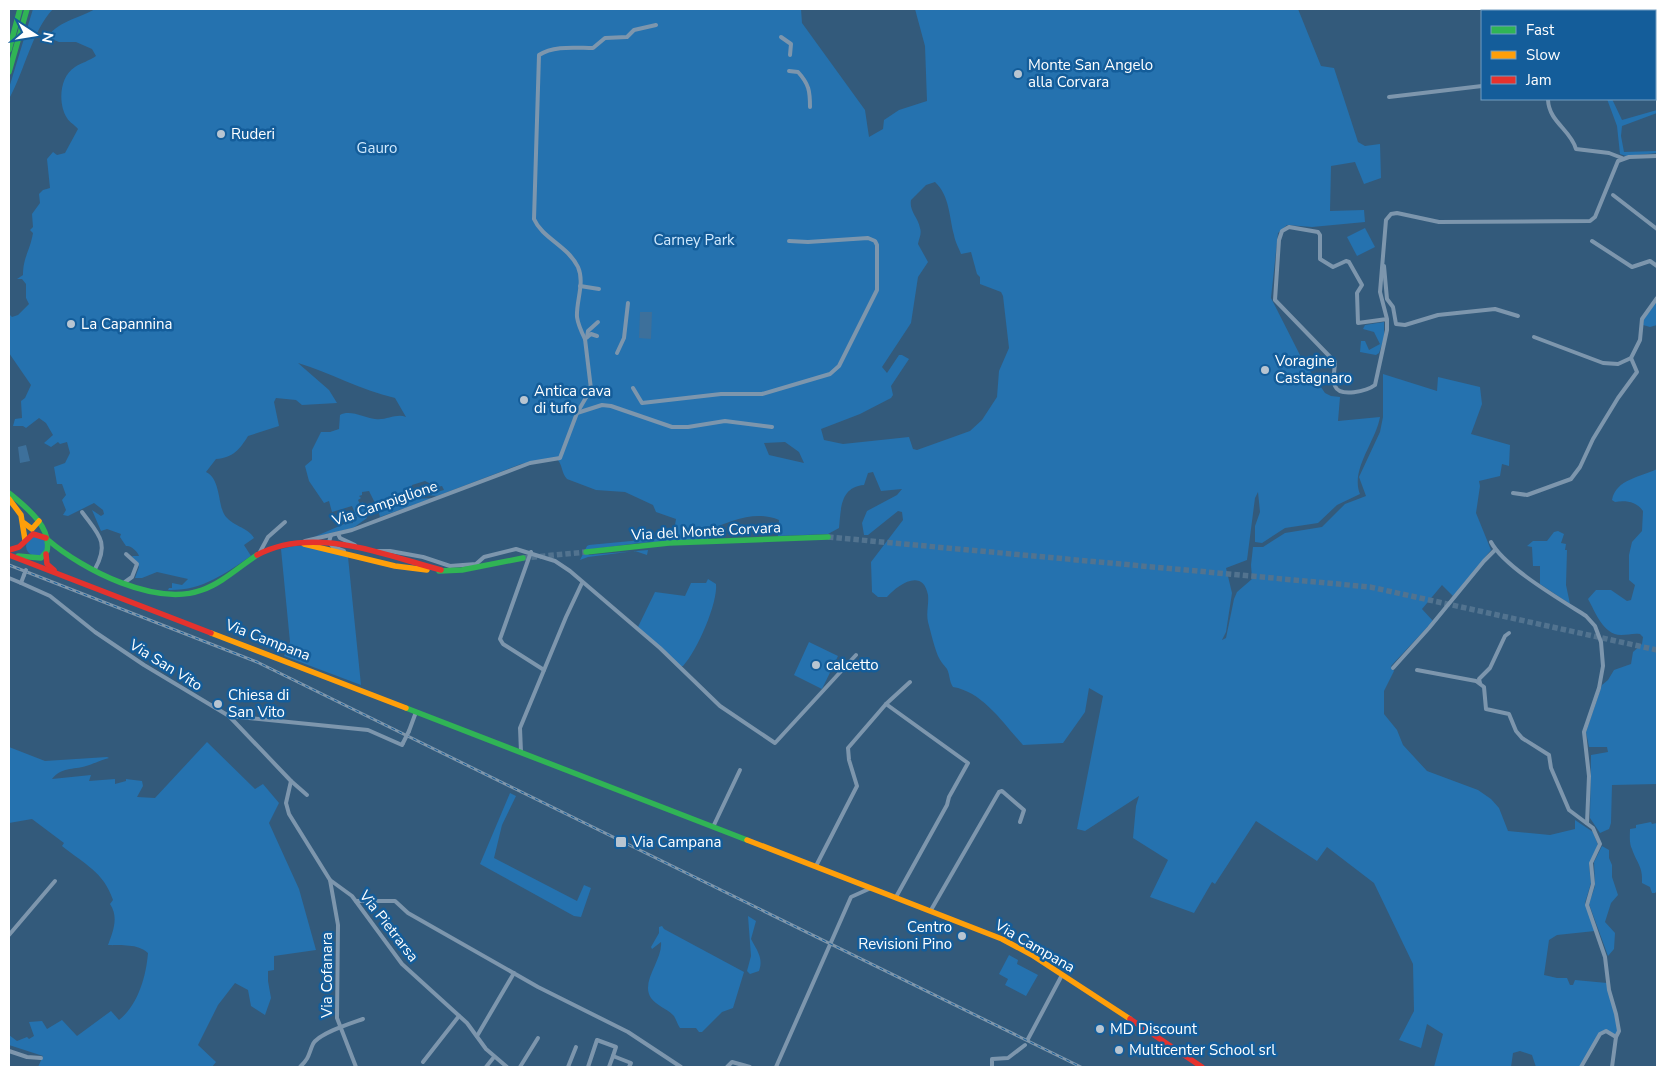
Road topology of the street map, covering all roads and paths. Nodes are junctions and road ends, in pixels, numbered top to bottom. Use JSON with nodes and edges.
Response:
{"nodes":[{"id":1,"x":20,"y":9,"type":"edge"},
{"id":2,"x":27,"y":9,"type":"edge"},
{"id":3,"x":656,"y":25,"type":"dead end"},
{"id":4,"x":781,"y":37,"type":"dead end"},
{"id":5,"x":9,"y":50,"type":"edge"},
{"id":6,"x":790,"y":54,"type":"dead end"},
{"id":7,"x":789,"y":71,"type":"dead end"},
{"id":8,"x":9,"y":72,"type":"edge"},
{"id":9,"x":1481,"y":86,"type":"edge"},
{"id":10,"x":1389,"y":97,"type":"dead end"},
{"id":11,"x":1548,"y":100,"type":"edge"},
{"id":12,"x":810,"y":106,"type":"dead end"},
{"id":13,"x":1657,"y":156,"type":"edge"},
{"id":14,"x":1622,"y":158,"type":"junction"},
{"id":15,"x":1613,"y":195,"type":"dead end"},
{"id":16,"x":1657,"y":229,"type":"edge"},
{"id":17,"x":789,"y":241,"type":"dead end"},
{"id":18,"x":1592,"y":241,"type":"dead end"},
{"id":19,"x":1384,"y":265,"type":"junction"},
{"id":20,"x":1657,"y":266,"type":"edge"},
{"id":21,"x":580,"y":286,"type":"junction"},
{"id":22,"x":600,"y":289,"type":"dead end"},
{"id":23,"x":1657,"y":298,"type":"edge"},
{"id":24,"x":628,"y":303,"type":"dead end"},
{"id":25,"x":1518,"y":316,"type":"dead end"},
{"id":26,"x":1387,"y":319,"type":"junction"},
{"id":27,"x":598,"y":322,"type":"dead end"},
{"id":28,"x":597,"y":336,"type":"dead end"},
{"id":29,"x":1534,"y":337,"type":"dead end"},
{"id":30,"x":586,"y":338,"type":"junction"},
{"id":31,"x":617,"y":353,"type":"dead end"},
{"id":32,"x":1631,"y":358,"type":"junction"},
{"id":33,"x":633,"y":388,"type":"dead end"},
{"id":34,"x":721,"y":388,"type":"dead end"},
{"id":35,"x":721,"y":394,"type":"junction"},
{"id":36,"x":577,"y":413,"type":"junction"},
{"id":37,"x":772,"y":427,"type":"dead end"},
{"id":38,"x":9,"y":493,"type":"edge"},
{"id":39,"x":1513,"y":493,"type":"dead end"},
{"id":40,"x":9,"y":499,"type":"edge"},
{"id":41,"x":28,"y":508,"type":"junction"},
{"id":42,"x":82,"y":512,"type":"dead end"},
{"id":43,"x":21,"y":515,"type":"junction"},
{"id":44,"x":39,"y":521,"type":"junction"},
{"id":45,"x":285,"y":522,"type":"dead end"},
{"id":46,"x":24,"y":523,"type":"junction"},
{"id":47,"x":338,"y":534,"type":"junction"},
{"id":48,"x":331,"y":535,"type":"junction"},
{"id":49,"x":828,"y":537,"type":"tunnel mouth"},
{"id":50,"x":47,"y":539,"type":"junction"},
{"id":51,"x":25,"y":541,"type":"junction"},
{"id":52,"x":329,"y":542,"type":"junction"},
{"id":53,"x":1492,"y":542,"type":"dead end"},
{"id":54,"x":298,"y":543,"type":"junction"},
{"id":55,"x":1495,"y":550,"type":"junction"},
{"id":56,"x":531,"y":552,"type":"junction"},
{"id":57,"x":586,"y":552,"type":"tunnel mouth"},
{"id":58,"x":9,"y":553,"type":"edge"},
{"id":59,"x":63,"y":553,"type":"junction"},
{"id":60,"x":46,"y":554,"type":"junction"},
{"id":61,"x":126,"y":554,"type":"dead end"},
{"id":62,"x":260,"y":554,"type":"junction"},
{"id":63,"x":356,"y":557,"type":"junction"},
{"id":64,"x":523,"y":558,"type":"tunnel mouth"},
{"id":65,"x":30,"y":560,"type":"junction"},
{"id":66,"x":95,"y":569,"type":"junction"},
{"id":67,"x":441,"y":570,"type":"junction"},
{"id":68,"x":58,"y":573,"type":"junction"},
{"id":69,"x":9,"y":578,"type":"edge"},
{"id":70,"x":125,"y":582,"type":"junction"},
{"id":71,"x":21,"y":583,"type":"junction"},
{"id":72,"x":582,"y":583,"type":"junction"},
{"id":73,"x":1509,"y":632,"type":"dead end"},
{"id":74,"x":856,"y":655,"type":"dead end"},
{"id":75,"x":1393,"y":668,"type":"dead end"},
{"id":76,"x":544,"y":670,"type":"junction"},
{"id":77,"x":1417,"y":670,"type":"dead end"},
{"id":78,"x":910,"y":682,"type":"dead end"},
{"id":79,"x":1480,"y":683,"type":"junction"},
{"id":80,"x":886,"y":704,"type":"junction"},
{"id":81,"x":416,"y":711,"type":"junction"},
{"id":82,"x":229,"y":716,"type":"junction"},
{"id":83,"x":521,"y":752,"type":"junction"},
{"id":84,"x":740,"y":770,"type":"dead end"},
{"id":85,"x":291,"y":781,"type":"junction"},
{"id":86,"x":307,"y":795,"type":"dead end"},
{"id":87,"x":1020,"y":822,"type":"dead end"},
{"id":88,"x":1587,"y":823,"type":"junction"},
{"id":89,"x":713,"y":827,"type":"junction"},
{"id":90,"x":816,"y":866,"type":"junction"},
{"id":91,"x":330,"y":880,"type":"junction"},
{"id":92,"x":55,"y":881,"type":"dead end"},
{"id":93,"x":872,"y":888,"type":"junction"},
{"id":94,"x":896,"y":897,"type":"junction"},
{"id":95,"x":356,"y":901,"type":"junction"},
{"id":96,"x":931,"y":910,"type":"junction"},
{"id":97,"x":9,"y":935,"type":"edge"},
{"id":98,"x":514,"y":973,"type":"junction"},
{"id":99,"x":1062,"y":975,"type":"junction"},
{"id":100,"x":459,"y":1016,"type":"junction"},
{"id":101,"x":363,"y":1019,"type":"dead end"},
{"id":102,"x":339,"y":1028,"type":"junction"},
{"id":103,"x":477,"y":1036,"type":"junction"},
{"id":104,"x":1616,"y":1037,"type":"junction"},
{"id":105,"x":538,"y":1038,"type":"dead end"},
{"id":106,"x":1028,"y":1038,"type":"dead end"},
{"id":107,"x":1025,"y":1044,"type":"dead end"},
{"id":108,"x":576,"y":1047,"type":"dead end"},
{"id":109,"x":9,"y":1051,"type":"edge"},
{"id":110,"x":613,"y":1056,"type":"junction"},
{"id":111,"x":494,"y":1057,"type":"junction"},
{"id":112,"x":41,"y":1058,"type":"dead end"},
{"id":113,"x":423,"y":1062,"type":"dead end"},
{"id":114,"x":300,"y":1067,"type":"edge"},
{"id":115,"x":356,"y":1067,"type":"edge"},
{"id":116,"x":486,"y":1067,"type":"edge"},
{"id":117,"x":507,"y":1067,"type":"edge"},
{"id":118,"x":520,"y":1067,"type":"edge"},
{"id":119,"x":568,"y":1067,"type":"edge"},
{"id":120,"x":588,"y":1067,"type":"edge"},
{"id":121,"x":609,"y":1067,"type":"edge"},
{"id":122,"x":629,"y":1067,"type":"edge"},
{"id":123,"x":681,"y":1067,"type":"edge"},
{"id":124,"x":727,"y":1067,"type":"edge"},
{"id":125,"x":750,"y":1067,"type":"edge"},
{"id":126,"x":776,"y":1067,"type":"edge"},
{"id":127,"x":992,"y":1067,"type":"edge"},
{"id":128,"x":1202,"y":1067,"type":"edge"},
{"id":129,"x":1581,"y":1067,"type":"edge"},
{"id":130,"x":1612,"y":1067,"type":"edge"}],
"edges":[{"from":1,"to":5,"type":"main road"},
{"from":2,"to":8,"type":"main road"},
{"from":3,"to":21,"type":"street","name":"Via Campiglione"},
{"from":4,"to":6,"type":"street"},
{"from":7,"to":12,"type":"street"},
{"from":9,"to":10,"type":"street"},
{"from":11,"to":14,"type":"street"},
{"from":13,"to":14,"type":"street"},
{"from":14,"to":19,"type":"street"},
{"from":15,"to":16,"type":"street"},
{"from":17,"to":35,"type":"street"},
{"from":18,"to":20,"type":"street"},
{"from":19,"to":25,"type":"street"},
{"from":19,"to":26,"type":"street"},
{"from":21,"to":22,"type":"street"},
{"from":21,"to":30,"type":"street","name":"Via Campiglione"},
{"from":23,"to":32,"type":"street"},
{"from":24,"to":31,"type":"street"},
{"from":26,"to":26,"type":"street"},
{"from":27,"to":30,"type":"street"},
{"from":28,"to":30,"type":"street"},
{"from":29,"to":32,"type":"street"},
{"from":30,"to":36,"type":"street","name":"Via Campiglione"},
{"from":32,"to":39,"type":"street"},
{"from":33,"to":35,"type":"street"},
{"from":34,"to":35,"type":"street"},
{"from":36,"to":37,"type":"street"},
{"from":36,"to":47,"type":"street","name":"Via Campiglione"},
{"from":38,"to":41,"type":"main road"},
{"from":40,"to":43,"type":"main road"},
{"from":41,"to":43,"type":"main road"},
{"from":41,"to":44,"type":"main road"},
{"from":42,"to":66,"type":"street"},
{"from":43,"to":46,"type":"main road"},
{"from":44,"to":46,"type":"main road"},
{"from":44,"to":50,"type":"main road"},
{"from":45,"to":62,"type":"street"},
{"from":46,"to":51,"type":"main road"},
{"from":47,"to":48,"type":"street","name":"Via Campiglione"},
{"from":47,"to":56,"type":"street"},
{"from":48,"to":52,"type":"street"},
{"from":48,"to":54,"type":"street","name":"Via Campiglione"},
{"from":49,"to":57,"type":"main road","name":"Via del Monte Corvara"},
{"from":50,"to":51,"type":"main road"},
{"from":50,"to":59,"type":"main road","name":"Via Campiglione"},
{"from":50,"to":60,"type":"main road"},
{"from":51,"to":58,"type":"main road"},
{"from":51,"to":65,"type":"main road"},
{"from":52,"to":54,"type":"main road"},
{"from":52,"to":63,"type":"street"},
{"from":52,"to":67,"type":"main road"},
{"from":53,"to":55,"type":"street"},
{"from":54,"to":62,"type":"main road","name":"Via Campiglione"},
{"from":54,"to":63,"type":"main road"},
{"from":55,"to":75,"type":"street"},
{"from":55,"to":88,"type":"street"},
{"from":56,"to":72,"type":"street"},
{"from":56,"to":76,"type":"street"},
{"from":58,"to":65,"type":"main road","name":"Via Campana"},
{"from":59,"to":60,"type":"main road","name":"Via Campiglione"},
{"from":59,"to":66,"type":"main road","name":"Via Campiglione"},
{"from":60,"to":65,"type":"main road"},
{"from":60,"to":68,"type":"main road"},
{"from":61,"to":70,"type":"street"},
{"from":62,"to":70,"type":"main road","name":"Via Campiglione"},
{"from":63,"to":67,"type":"main road"},
{"from":64,"to":67,"type":"main road"},
{"from":65,"to":68,"type":"main road","name":"Via Campana"},
{"from":65,"to":71,"type":"street","bridge":true},
{"from":66,"to":70,"type":"main road","name":"Via Campiglione"},
{"from":68,"to":81,"type":"main road","name":"Via Campana"},
{"from":69,"to":71,"type":"street","name":"Via San Vito"},
{"from":71,"to":82,"type":"street","name":"Via San Vito"},
{"from":72,"to":74,"type":"street"},
{"from":72,"to":76,"type":"street"},
{"from":73,"to":79,"type":"street"},
{"from":76,"to":83,"type":"street"},
{"from":77,"to":79,"type":"street"},
{"from":78,"to":80,"type":"street"},
{"from":79,"to":88,"type":"street"},
{"from":80,"to":90,"type":"street"},
{"from":80,"to":94,"type":"street"},
{"from":81,"to":82,"type":"street","name":"Via San Vito","bridge":true},
{"from":81,"to":83,"type":"main road","name":"Via Campana"},
{"from":82,"to":85,"type":"street"},
{"from":83,"to":89,"type":"main road","name":"Via Campana"},
{"from":84,"to":89,"type":"street"},
{"from":85,"to":86,"type":"street"},
{"from":85,"to":91,"type":"street","name":"Via Pietrarsa"},
{"from":87,"to":96,"type":"street"},
{"from":88,"to":104,"type":"street"},
{"from":89,"to":90,"type":"main road","name":"Via Campana"},
{"from":90,"to":93,"type":"main road","name":"Via Campana"},
{"from":91,"to":95,"type":"street","name":"Via Pietrarsa"},
{"from":91,"to":102,"type":"street","name":"Via Cofanara"},
{"from":92,"to":97,"type":"street"},
{"from":93,"to":94,"type":"main road","name":"Via Campana"},
{"from":93,"to":126,"type":"street"},
{"from":94,"to":96,"type":"main road","name":"Via Campana"},
{"from":95,"to":98,"type":"street"},
{"from":95,"to":100,"type":"street","name":"Via Pietrarsa"},
{"from":96,"to":99,"type":"main road","name":"Via Campana"},
{"from":98,"to":103,"type":"street"},
{"from":98,"to":123,"type":"street"},
{"from":99,"to":106,"type":"street"},
{"from":99,"to":128,"type":"main road","name":"Via Campana"},
{"from":100,"to":103,"type":"street","name":"Via Pietrarsa"},
{"from":100,"to":113,"type":"street"},
{"from":101,"to":102,"type":"street"},
{"from":102,"to":114,"type":"street"},
{"from":102,"to":115,"type":"street","name":"Via Cofanara"},
{"from":103,"to":111,"type":"street","name":"Via Pietrarsa"},
{"from":104,"to":129,"type":"street"},
{"from":104,"to":130,"type":"street"},
{"from":105,"to":118,"type":"street"},
{"from":107,"to":127,"type":"street"},
{"from":108,"to":119,"type":"street"},
{"from":109,"to":112,"type":"street"},
{"from":110,"to":120,"type":"street"},
{"from":110,"to":121,"type":"street"},
{"from":110,"to":122,"type":"street"},
{"from":111,"to":116,"type":"street"},
{"from":111,"to":117,"type":"street","name":"Via Pietrarsa"},
{"from":124,"to":125,"type":"street"}]}
